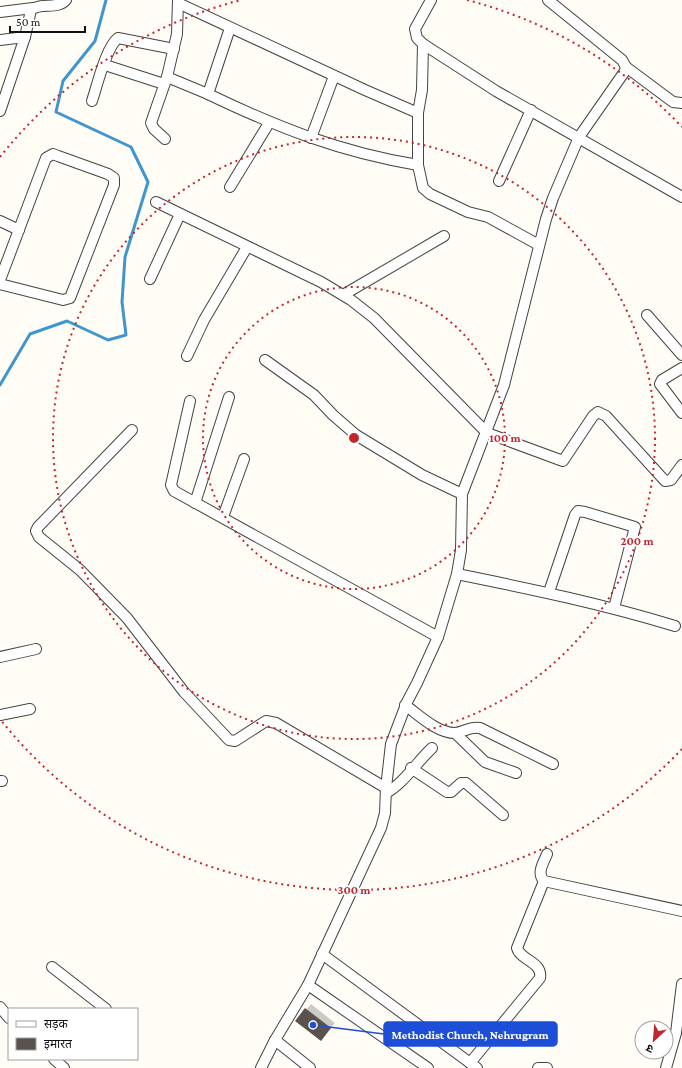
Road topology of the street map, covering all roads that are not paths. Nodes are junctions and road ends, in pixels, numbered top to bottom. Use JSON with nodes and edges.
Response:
{"nodes":[{"id":1,"x":66,"y":0,"type":"edge"},
{"id":2,"x":431,"y":0,"type":"edge"},
{"id":3,"x":548,"y":0,"type":"edge"},
{"id":4,"x":178,"y":1,"type":"edge"},
{"id":5,"x":33,"y":8,"type":"junction"},
{"id":6,"x":0,"y":12,"type":"edge"},
{"id":7,"x":230,"y":28,"type":"junction"},
{"id":8,"x":25,"y":38,"type":"junction"},
{"id":9,"x":0,"y":40,"type":"edge"},
{"id":10,"x":423,"y":44,"type":"junction"},
{"id":11,"x":174,"y":49,"type":"junction"},
{"id":12,"x":105,"y":65,"type":"junction"},
{"id":13,"x":626,"y":67,"type":"junction"},
{"id":14,"x":334,"y":76,"type":"junction"},
{"id":15,"x":166,"y":80,"type":"junction"},
{"id":16,"x":208,"y":94,"type":"junction"},
{"id":17,"x":92,"y":101,"type":"dead end"},
{"id":18,"x":682,"y":103,"type":"edge"},
{"id":19,"x":531,"y":110,"type":"junction"},
{"id":20,"x":0,"y":111,"type":"edge"},
{"id":21,"x":418,"y":113,"type":"junction"},
{"id":22,"x":269,"y":123,"type":"junction"},
{"id":23,"x":579,"y":137,"type":"junction"},
{"id":24,"x":311,"y":138,"type":"junction"},
{"id":25,"x":165,"y":140,"type":"dead end"},
{"id":26,"x":418,"y":165,"type":"junction"},
{"id":27,"x":499,"y":181,"type":"dead end"},
{"id":28,"x":230,"y":187,"type":"dead end"},
{"id":29,"x":682,"y":198,"type":"edge"},
{"id":30,"x":156,"y":202,"type":"dead end"},
{"id":31,"x":180,"y":214,"type":"junction"},
{"id":32,"x":0,"y":221,"type":"edge"},
{"id":33,"x":19,"y":230,"type":"junction"},
{"id":34,"x":444,"y":236,"type":"dead end"},
{"id":35,"x":539,"y":245,"type":"junction"},
{"id":36,"x":247,"y":247,"type":"junction"},
{"id":37,"x":150,"y":279,"type":"dead end"},
{"id":38,"x":0,"y":280,"type":"edge"},
{"id":39,"x":0,"y":284,"type":"edge"},
{"id":40,"x":343,"y":295,"type":"junction"},
{"id":41,"x":647,"y":314,"type":"dead end"},
{"id":42,"x":682,"y":355,"type":"edge"},
{"id":43,"x":187,"y":356,"type":"dead end"},
{"id":44,"x":265,"y":360,"type":"dead end"},
{"id":45,"x":682,"y":368,"type":"edge"},
{"id":46,"x":229,"y":397,"type":"dead end"},
{"id":47,"x":190,"y":401,"type":"dead end"},
{"id":48,"x":682,"y":413,"type":"edge"},
{"id":49,"x":132,"y":430,"type":"dead end"},
{"id":50,"x":487,"y":433,"type":"junction"},
{"id":51,"x":244,"y":459,"type":"dead end"},
{"id":52,"x":682,"y":465,"type":"edge"},
{"id":53,"x":462,"y":494,"type":"junction"},
{"id":54,"x":195,"y":503,"type":"junction"},
{"id":55,"x":223,"y":517,"type":"junction"},
{"id":56,"x":457,"y":574,"type":"junction"},
{"id":57,"x":549,"y":592,"type":"junction"},
{"id":58,"x":614,"y":608,"type":"junction"},
{"id":59,"x":675,"y":626,"type":"dead end"},
{"id":60,"x":438,"y":637,"type":"junction"},
{"id":61,"x":36,"y":649,"type":"dead end"},
{"id":62,"x":0,"y":657,"type":"edge"},
{"id":63,"x":405,"y":705,"type":"junction"},
{"id":64,"x":30,"y":709,"type":"dead end"},
{"id":65,"x":0,"y":715,"type":"edge"},
{"id":66,"x":455,"y":733,"type":"junction"},
{"id":67,"x":432,"y":748,"type":"dead end"},
{"id":68,"x":553,"y":764,"type":"dead end"},
{"id":69,"x":412,"y":768,"type":"junction"},
{"id":70,"x":516,"y":773,"type":"dead end"},
{"id":71,"x":386,"y":791,"type":"junction"},
{"id":72,"x":503,"y":815,"type":"dead end"},
{"id":73,"x":547,"y":854,"type":"dead end"},
{"id":74,"x":544,"y":881,"type":"junction"},
{"id":75,"x":682,"y":911,"type":"edge"},
{"id":76,"x":322,"y":954,"type":"junction"},
{"id":77,"x":52,"y":967,"type":"dead end"},
{"id":78,"x":682,"y":984,"type":"edge"},
{"id":79,"x":308,"y":985,"type":"junction"},
{"id":80,"x":0,"y":1008,"type":"edge"},
{"id":81,"x":104,"y":1008,"type":"edge"},
{"id":82,"x":8,"y":1017,"type":"edge"},
{"id":83,"x":276,"y":1040,"type":"junction"},
{"id":84,"x":473,"y":1065,"type":"edge"},
{"id":85,"x":261,"y":1068,"type":"edge"},
{"id":86,"x":310,"y":1068,"type":"edge"},
{"id":87,"x":428,"y":1068,"type":"edge"},
{"id":88,"x":538,"y":1068,"type":"edge"},
{"id":89,"x":547,"y":1068,"type":"edge"},
{"id":90,"x":666,"y":1068,"type":"edge"}],
"edges":[{"from":1,"to":5,"type":"street"},
{"from":2,"to":10,"type":"street"},
{"from":3,"to":13,"type":"street"},
{"from":4,"to":7,"type":"street"},
{"from":4,"to":11,"type":"street"},
{"from":5,"to":6,"type":"street"},
{"from":5,"to":8,"type":"street"},
{"from":7,"to":14,"type":"street"},
{"from":7,"to":16,"type":"street"},
{"from":8,"to":9,"type":"street"},
{"from":8,"to":20,"type":"street"},
{"from":10,"to":19,"type":"street"},
{"from":10,"to":21,"type":"street"},
{"from":11,"to":12,"type":"street"},
{"from":11,"to":15,"type":"street"},
{"from":12,"to":15,"type":"street"},
{"from":12,"to":17,"type":"street"},
{"from":13,"to":18,"type":"street"},
{"from":13,"to":23,"type":"street"},
{"from":14,"to":21,"type":"street"},
{"from":14,"to":24,"type":"street"},
{"from":15,"to":16,"type":"street"},
{"from":15,"to":25,"type":"street"},
{"from":16,"to":22,"type":"street"},
{"from":19,"to":23,"type":"street"},
{"from":19,"to":27,"type":"street"},
{"from":21,"to":26,"type":"street"},
{"from":22,"to":24,"type":"street"},
{"from":22,"to":28,"type":"street"},
{"from":23,"to":29,"type":"street"},
{"from":23,"to":35,"type":"street"},
{"from":24,"to":26,"type":"street"},
{"from":26,"to":35,"type":"street"},
{"from":30,"to":31,"type":"street"},
{"from":31,"to":36,"type":"street"},
{"from":31,"to":37,"type":"street"},
{"from":32,"to":33,"type":"street"},
{"from":33,"to":38,"type":"street"},
{"from":33,"to":39,"type":"street"},
{"from":34,"to":40,"type":"street"},
{"from":35,"to":50,"type":"street"},
{"from":36,"to":40,"type":"street"},
{"from":36,"to":43,"type":"street"},
{"from":40,"to":50,"type":"street"},
{"from":41,"to":42,"type":"street"},
{"from":44,"to":53,"type":"street"},
{"from":45,"to":48,"type":"street"},
{"from":46,"to":54,"type":"street"},
{"from":47,"to":54,"type":"street"},
{"from":49,"to":71,"type":"street"},
{"from":50,"to":52,"type":"street"},
{"from":50,"to":53,"type":"street"},
{"from":51,"to":55,"type":"street"},
{"from":53,"to":56,"type":"street"},
{"from":54,"to":55,"type":"street"},
{"from":55,"to":60,"type":"street"},
{"from":56,"to":57,"type":"street"},
{"from":56,"to":60,"type":"street"},
{"from":57,"to":58,"type":"street"},
{"from":57,"to":58,"type":"street"},
{"from":58,"to":59,"type":"street"},
{"from":60,"to":63,"type":"street"},
{"from":61,"to":62,"type":"street"},
{"from":63,"to":66,"type":"street"},
{"from":63,"to":71,"type":"street"},
{"from":64,"to":65,"type":"street"},
{"from":66,"to":68,"type":"street"},
{"from":66,"to":70,"type":"street"},
{"from":67,"to":69,"type":"street"},
{"from":69,"to":71,"type":"street"},
{"from":69,"to":72,"type":"street"},
{"from":71,"to":76,"type":"street"},
{"from":73,"to":74,"type":"street"},
{"from":74,"to":75,"type":"street"},
{"from":74,"to":84,"type":"street"},
{"from":76,"to":79,"type":"street"},
{"from":76,"to":84,"type":"street"},
{"from":77,"to":81,"type":"street"},
{"from":78,"to":90,"type":"street"},
{"from":79,"to":83,"type":"street"},
{"from":79,"to":87,"type":"street"},
{"from":80,"to":82,"type":"street"},
{"from":83,"to":85,"type":"street"},
{"from":83,"to":86,"type":"street"},
{"from":88,"to":89,"type":"street"}]}
